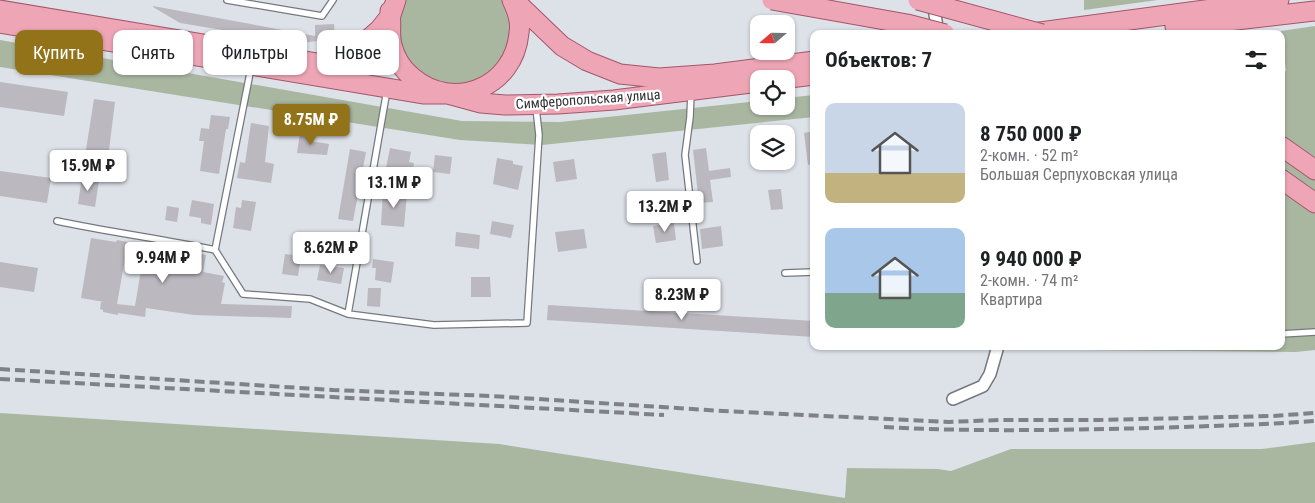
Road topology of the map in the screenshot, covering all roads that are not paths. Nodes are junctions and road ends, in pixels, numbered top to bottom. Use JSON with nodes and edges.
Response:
{"nodes":[{"id":1,"x":227,"y":0,"type":"edge"},
{"id":2,"x":333,"y":0,"type":"edge"},
{"id":3,"x":513,"y":0,"type":"edge"},
{"id":4,"x":772,"y":0,"type":"edge"},
{"id":5,"x":918,"y":0,"type":"edge"},
{"id":6,"x":933,"y":0,"type":"edge"},
{"id":7,"x":1278,"y":0,"type":"edge"},
{"id":8,"x":392,"y":5,"type":"edge"},
{"id":9,"x":0,"y":10,"type":"edge"},
{"id":10,"x":1315,"y":12,"type":"edge"},
{"id":11,"x":0,"y":23,"type":"edge"},
{"id":12,"x":930,"y":30,"type":"edge"},
{"id":13,"x":937,"y":30,"type":"edge"},
{"id":14,"x":1032,"y":30,"type":"edge"},
{"id":15,"x":1054,"y":30,"type":"edge"},
{"id":16,"x":1156,"y":30,"type":"edge"},
{"id":17,"x":203,"y":58,"type":"edge"},
{"id":18,"x":810,"y":62,"type":"edge"},
{"id":19,"x":250,"y":75,"type":"edge"},
{"id":20,"x":307,"y":75,"type":"edge"},
{"id":21,"x":810,"y":75,"type":"edge"},
{"id":22,"x":795,"y":77,"type":"edge"},
{"id":23,"x":750,"y":83,"type":"edge"},
{"id":24,"x":387,"y":88,"type":"junction"},
{"id":25,"x":691,"y":90,"type":"junction"},
{"id":26,"x":448,"y":94,"type":"junction"},
{"id":27,"x":536,"y":104,"type":"junction"},
{"id":28,"x":1285,"y":149,"type":"edge"},
{"id":29,"x":1315,"y":170,"type":"edge"},
{"id":30,"x":1285,"y":182,"type":"edge"},
{"id":31,"x":1315,"y":203,"type":"edge"},
{"id":32,"x":57,"y":222,"type":"dead end"},
{"id":33,"x":215,"y":250,"type":"junction"},
{"id":34,"x":697,"y":260,"type":"dead end"},
{"id":35,"x":810,"y":272,"type":"edge"},
{"id":36,"x":785,"y":273,"type":"dead end"},
{"id":37,"x":348,"y":314,"type":"junction"},
{"id":38,"x":1315,"y":332,"type":"edge"},
{"id":39,"x":1285,"y":334,"type":"edge"},
{"id":40,"x":997,"y":350,"type":"edge"},
{"id":41,"x":953,"y":399,"type":"dead end"}],
"edges":[{"from":1,"to":2,"type":"lane"},
{"from":3,"to":18,"type":"main road","name":"Симферопольская улица"},
{"from":3,"to":26,"type":"main road"},
{"from":4,"to":12,"type":"main road","bridge":true},
{"from":5,"to":14,"type":"main road","bridge":true},
{"from":6,"to":13,"type":"street"},
{"from":7,"to":15,"type":"main road"},
{"from":8,"to":9,"type":"main road"},
{"from":8,"to":26,"type":"main road"},
{"from":10,"to":16,"type":"main road"},
{"from":11,"to":17,"type":"main road"},
{"from":19,"to":33,"type":"lane"},
{"from":20,"to":24,"type":"main road"},
{"from":21,"to":22,"type":"main road"},
{"from":23,"to":25,"type":"main road","name":"Симферопольская улица"},
{"from":24,"to":26,"type":"main road"},
{"from":24,"to":37,"type":"lane"},
{"from":25,"to":27,"type":"main road","name":"Симферопольская улица"},
{"from":25,"to":34,"type":"lane"},
{"from":26,"to":27,"type":"main road","name":"Симферопольская улица"},
{"from":27,"to":37,"type":"lane"},
{"from":28,"to":29,"type":"main road"},
{"from":30,"to":31,"type":"main road"},
{"from":32,"to":33,"type":"lane"},
{"from":33,"to":37,"type":"lane"},
{"from":35,"to":36,"type":"lane"},
{"from":38,"to":39,"type":"lane"},
{"from":40,"to":41,"type":"street"}]}
